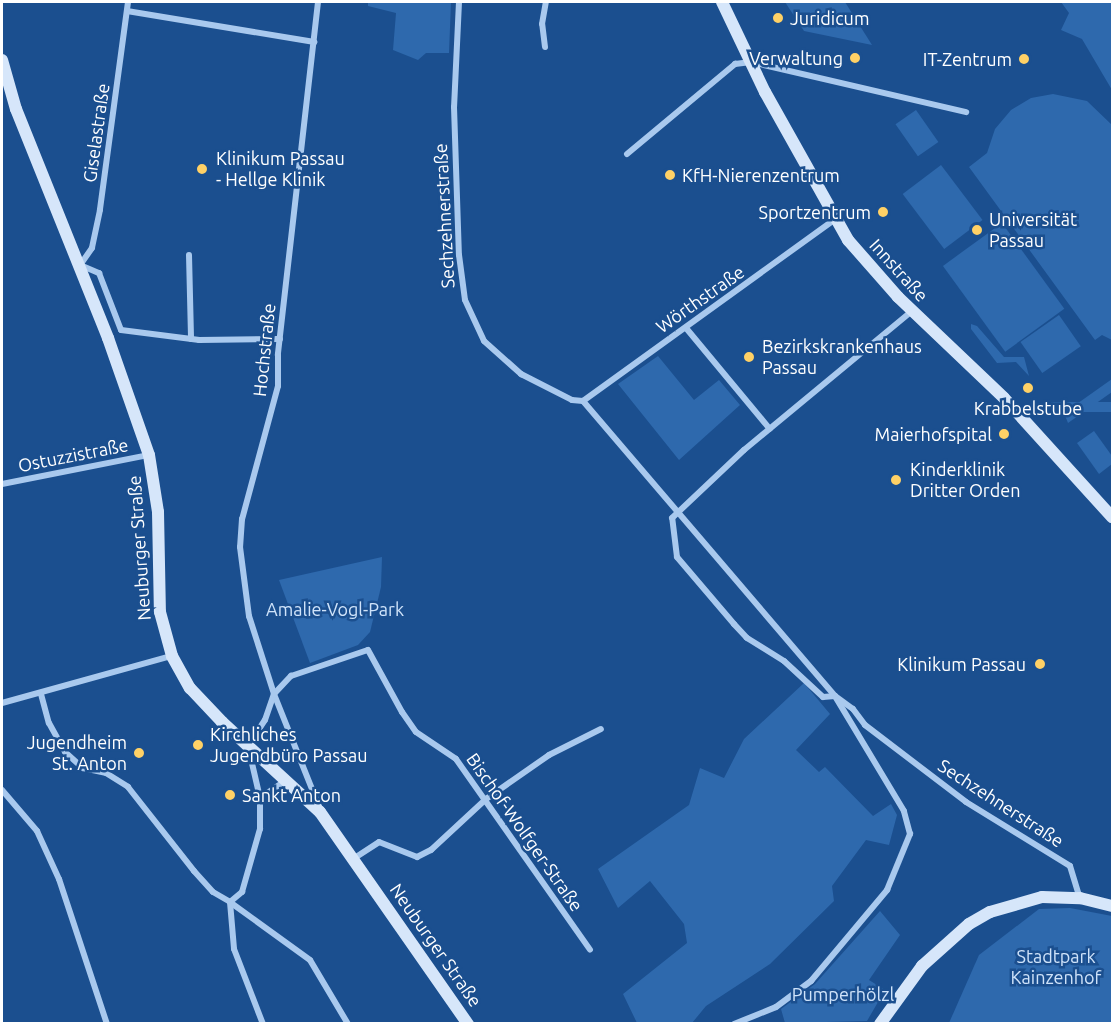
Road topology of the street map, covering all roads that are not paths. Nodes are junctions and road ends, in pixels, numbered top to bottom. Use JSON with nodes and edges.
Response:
{"nodes":[{"id":1,"x":128,"y":2,"type":"edge"},
{"id":2,"x":318,"y":2,"type":"edge"},
{"id":3,"x":459,"y":2,"type":"edge"},
{"id":4,"x":546,"y":2,"type":"edge"},
{"id":5,"x":722,"y":2,"type":"edge"},
{"id":6,"x":127,"y":11,"type":"junction"},
{"id":7,"x":314,"y":42,"type":"junction"},
{"id":8,"x":545,"y":47,"type":"dead end"},
{"id":9,"x":2,"y":60,"type":"edge"},
{"id":10,"x":751,"y":62,"type":"junction"},
{"id":11,"x":966,"y":111,"type":"dead end"},
{"id":12,"x":627,"y":154,"type":"dead end"},
{"id":13,"x":834,"y":220,"type":"junction"},
{"id":14,"x":189,"y":255,"type":"dead end"},
{"id":15,"x":80,"y":265,"type":"junction"},
{"id":16,"x":912,"y":311,"type":"junction"},
{"id":17,"x":686,"y":328,"type":"junction"},
{"id":18,"x":192,"y":339,"type":"junction"},
{"id":19,"x":280,"y":339,"type":"junction"},
{"id":20,"x":583,"y":400,"type":"junction"},
{"id":21,"x":770,"y":429,"type":"junction"},
{"id":22,"x":149,"y":455,"type":"junction"},
{"id":23,"x":2,"y":484,"type":"edge"},
{"id":24,"x":677,"y":510,"type":"junction"},
{"id":25,"x":1113,"y":517,"type":"edge"},
{"id":26,"x":172,"y":656,"type":"junction"},
{"id":27,"x":41,"y":694,"type":"junction"},
{"id":28,"x":274,"y":694,"type":"junction"},
{"id":29,"x":835,"y":696,"type":"junction"},
{"id":30,"x":2,"y":703,"type":"edge"},
{"id":31,"x":601,"y":729,"type":"dead end"},
{"id":32,"x":248,"y":746,"type":"junction"},
{"id":33,"x":288,"y":779,"type":"junction"},
{"id":34,"x":2,"y":790,"type":"edge"},
{"id":35,"x":260,"y":798,"type":"junction"},
{"id":36,"x":486,"y":799,"type":"junction"},
{"id":37,"x":320,"y":812,"type":"junction"},
{"id":38,"x":353,"y":859,"type":"junction"},
{"id":39,"x":1080,"y":898,"type":"junction"},
{"id":40,"x":230,"y":902,"type":"junction"},
{"id":41,"x":1113,"y":906,"type":"edge"},
{"id":42,"x":590,"y":950,"type":"dead end"},
{"id":43,"x":106,"y":1023,"type":"edge"},
{"id":44,"x":263,"y":1023,"type":"edge"},
{"id":45,"x":348,"y":1023,"type":"edge"},
{"id":46,"x":468,"y":1023,"type":"edge"},
{"id":47,"x":734,"y":1023,"type":"edge"},
{"id":48,"x":880,"y":1023,"type":"edge"}],
"edges":[{"from":1,"to":6,"type":"street","name":"Giselastraße"},
{"from":2,"to":7,"type":"street","name":"Hochstraße"},
{"from":3,"to":20,"type":"street","name":"Sechzehnerstraße"},
{"from":4,"to":8,"type":"street"},
{"from":5,"to":10,"type":"street","name":"Innstraße"},
{"from":6,"to":7,"type":"street"},
{"from":6,"to":15,"type":"street","name":"Giselastraße"},
{"from":7,"to":19,"type":"street","name":"Hochstraße"},
{"from":9,"to":15,"type":"street","name":"Neuburger Straße"},
{"from":10,"to":11,"type":"street"},
{"from":10,"to":12,"type":"street"},
{"from":10,"to":13,"type":"street","name":"Innstraße"},
{"from":13,"to":16,"type":"street","name":"Innstraße"},
{"from":13,"to":17,"type":"street","name":"Wörthstraße"},
{"from":14,"to":18,"type":"street"},
{"from":15,"to":18,"type":"street"},
{"from":15,"to":22,"type":"street","name":"Neuburger Straße"},
{"from":16,"to":21,"type":"street"},
{"from":16,"to":25,"type":"street","name":"Innstraße"},
{"from":17,"to":20,"type":"street","name":"Wörthstraße"},
{"from":17,"to":21,"type":"street"},
{"from":18,"to":19,"type":"street"},
{"from":19,"to":28,"type":"street","name":"Hochstraße"},
{"from":20,"to":24,"type":"street","name":"Sechzehnerstraße"},
{"from":21,"to":24,"type":"street"},
{"from":22,"to":23,"type":"street","name":"Ostuzzistraße"},
{"from":22,"to":26,"type":"street","name":"Neuburger Straße"},
{"from":24,"to":29,"type":"street","name":"Sechzehnerstraße"},
{"from":24,"to":29,"type":"street","name":"Sechzehnerstraße"},
{"from":26,"to":27,"type":"street"},
{"from":26,"to":32,"type":"street","name":"Neuburger Straße"},
{"from":27,"to":30,"type":"street"},
{"from":27,"to":40,"type":"street"},
{"from":28,"to":32,"type":"street"},
{"from":28,"to":36,"type":"street","name":"Bischof-Wolfger-Straße"},
{"from":28,"to":37,"type":"street","name":"Hochstraße"},
{"from":29,"to":39,"type":"street","name":"Sechzehnerstraße"},
{"from":29,"to":47,"type":"street"},
{"from":31,"to":36,"type":"street"},
{"from":32,"to":33,"type":"street","name":"Neuburger Straße"},
{"from":32,"to":35,"type":"street"},
{"from":33,"to":35,"type":"street"},
{"from":33,"to":37,"type":"street","name":"Neuburger Straße"},
{"from":34,"to":43,"type":"street"},
{"from":35,"to":40,"type":"street"},
{"from":36,"to":38,"type":"street"},
{"from":36,"to":42,"type":"street","name":"Bischof-Wolfger-Straße"},
{"from":37,"to":38,"type":"street","name":"Neuburger Straße"},
{"from":38,"to":46,"type":"street","name":"Neuburger Straße"},
{"from":39,"to":41,"type":"street"},
{"from":39,"to":48,"type":"street"},
{"from":40,"to":44,"type":"street"},
{"from":40,"to":45,"type":"street"}]}
